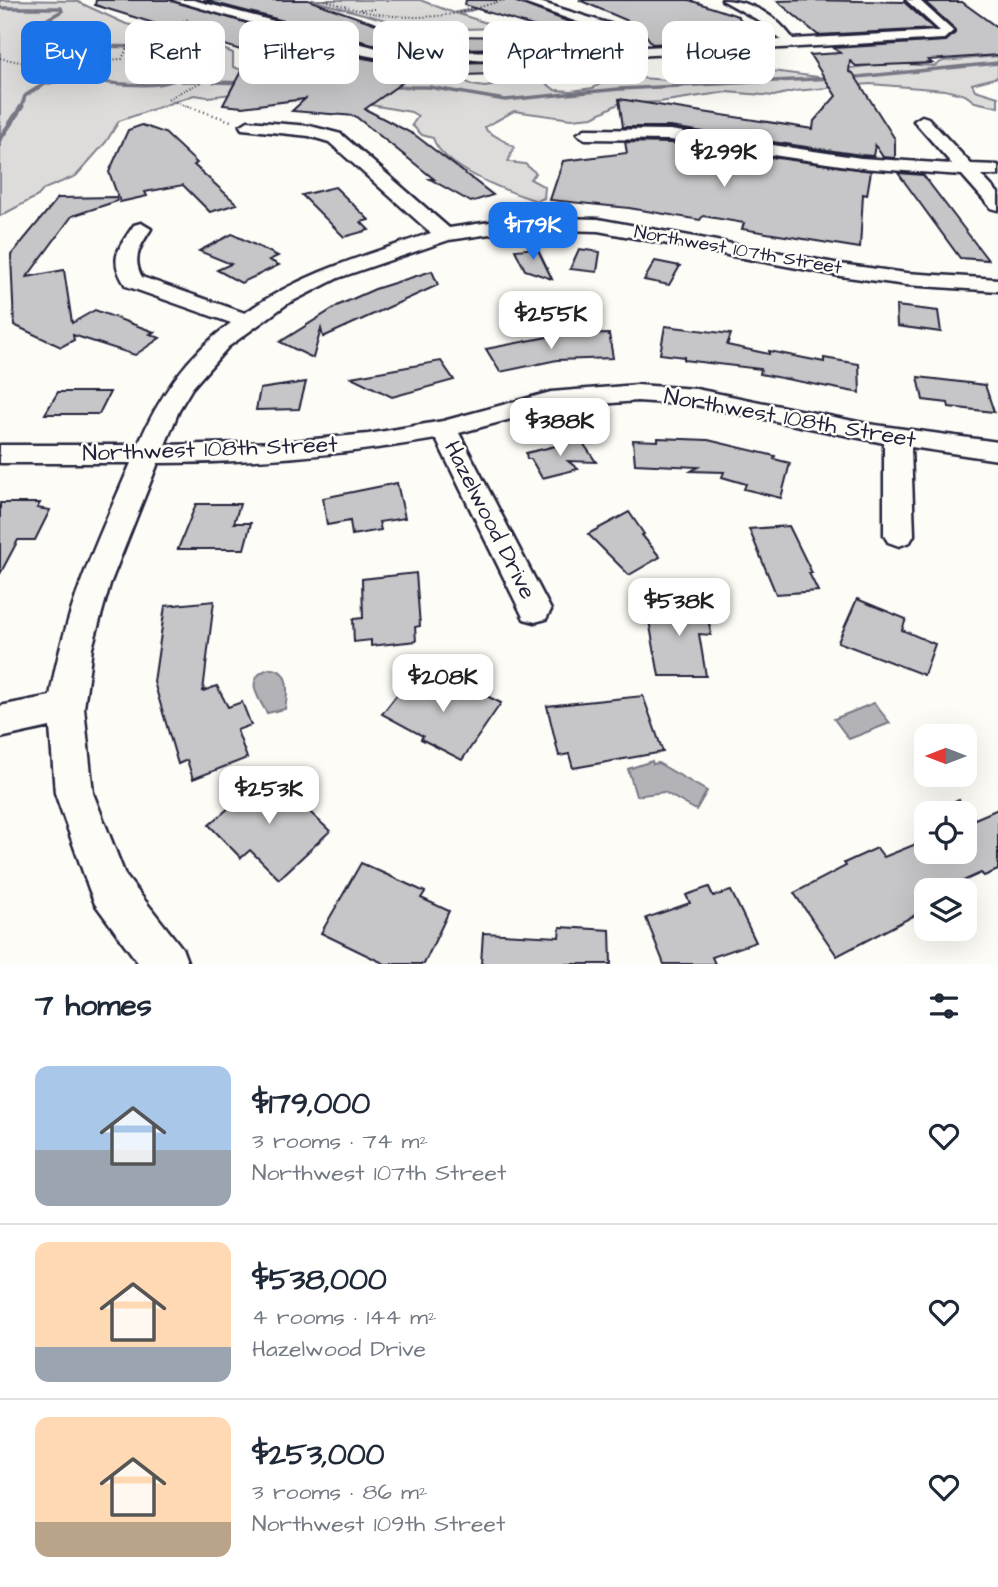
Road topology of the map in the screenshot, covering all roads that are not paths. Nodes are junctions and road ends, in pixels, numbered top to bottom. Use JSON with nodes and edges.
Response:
{"nodes":[{"id":1,"x":179,"y":0,"type":"edge"},
{"id":2,"x":521,"y":0,"type":"edge"},
{"id":3,"x":728,"y":0,"type":"edge"},
{"id":4,"x":912,"y":0,"type":"edge"},
{"id":5,"x":589,"y":21,"type":"edge"},
{"id":6,"x":790,"y":44,"type":"junction"},
{"id":7,"x":648,"y":51,"type":"edge"},
{"id":8,"x":483,"y":54,"type":"edge"},
{"id":9,"x":922,"y":121,"type":"dead end"},
{"id":10,"x":248,"y":126,"type":"road end"},
{"id":11,"x":585,"y":134,"type":"dead end"},
{"id":12,"x":967,"y":170,"type":"junction"},
{"id":13,"x":998,"y":170,"type":"edge"},
{"id":14,"x":998,"y":204,"type":"edge"},
{"id":15,"x":141,"y":229,"type":"dead end"},
{"id":16,"x":445,"y":235,"type":"junction"},
{"id":17,"x":998,"y":285,"type":"edge"},
{"id":18,"x":245,"y":321,"type":"junction"},
{"id":19,"x":444,"y":429,"type":"junction"},
{"id":20,"x":897,"y":437,"type":"junction"},
{"id":21,"x":998,"y":451,"type":"edge"},
{"id":22,"x":0,"y":454,"type":"edge"},
{"id":23,"x":148,"y":454,"type":"junction"},
{"id":24,"x":898,"y":535,"type":"dead end"},
{"id":25,"x":536,"y":610,"type":"dead end"},
{"id":26,"x":66,"y":708,"type":"junction"},
{"id":27,"x":0,"y":722,"type":"edge"},
{"id":28,"x":166,"y":964,"type":"edge"}],
"edges":[{"from":1,"to":8,"type":"street"},
{"from":2,"to":5,"type":"street"},
{"from":3,"to":6,"type":"street"},
{"from":4,"to":6,"type":"street"},
{"from":6,"to":7,"type":"street"},
{"from":9,"to":12,"type":"street"},
{"from":10,"to":16,"type":"street"},
{"from":11,"to":12,"type":"street"},
{"from":12,"to":13,"type":"street"},
{"from":12,"to":14,"type":"street"},
{"from":15,"to":18,"type":"street"},
{"from":16,"to":17,"type":"street","name":"Northwest 107th Street"},
{"from":16,"to":18,"type":"street","name":"Northwest 107th Street"},
{"from":18,"to":23,"type":"street","name":"Northwest 107th Street"},
{"from":19,"to":20,"type":"street","name":"Northwest 108th Street"},
{"from":19,"to":23,"type":"street","name":"Northwest 108th Street"},
{"from":19,"to":25,"type":"street","name":"Hazelwood Drive"},
{"from":20,"to":21,"type":"street","name":"Northwest 108th Street"},
{"from":20,"to":24,"type":"street"},
{"from":22,"to":23,"type":"street","name":"Northwest 108th Street"},
{"from":23,"to":26,"type":"street","name":"Northwest 107th Street"},
{"from":26,"to":27,"type":"street"},
{"from":26,"to":28,"type":"street","name":"Northwest 107th Street"}]}
